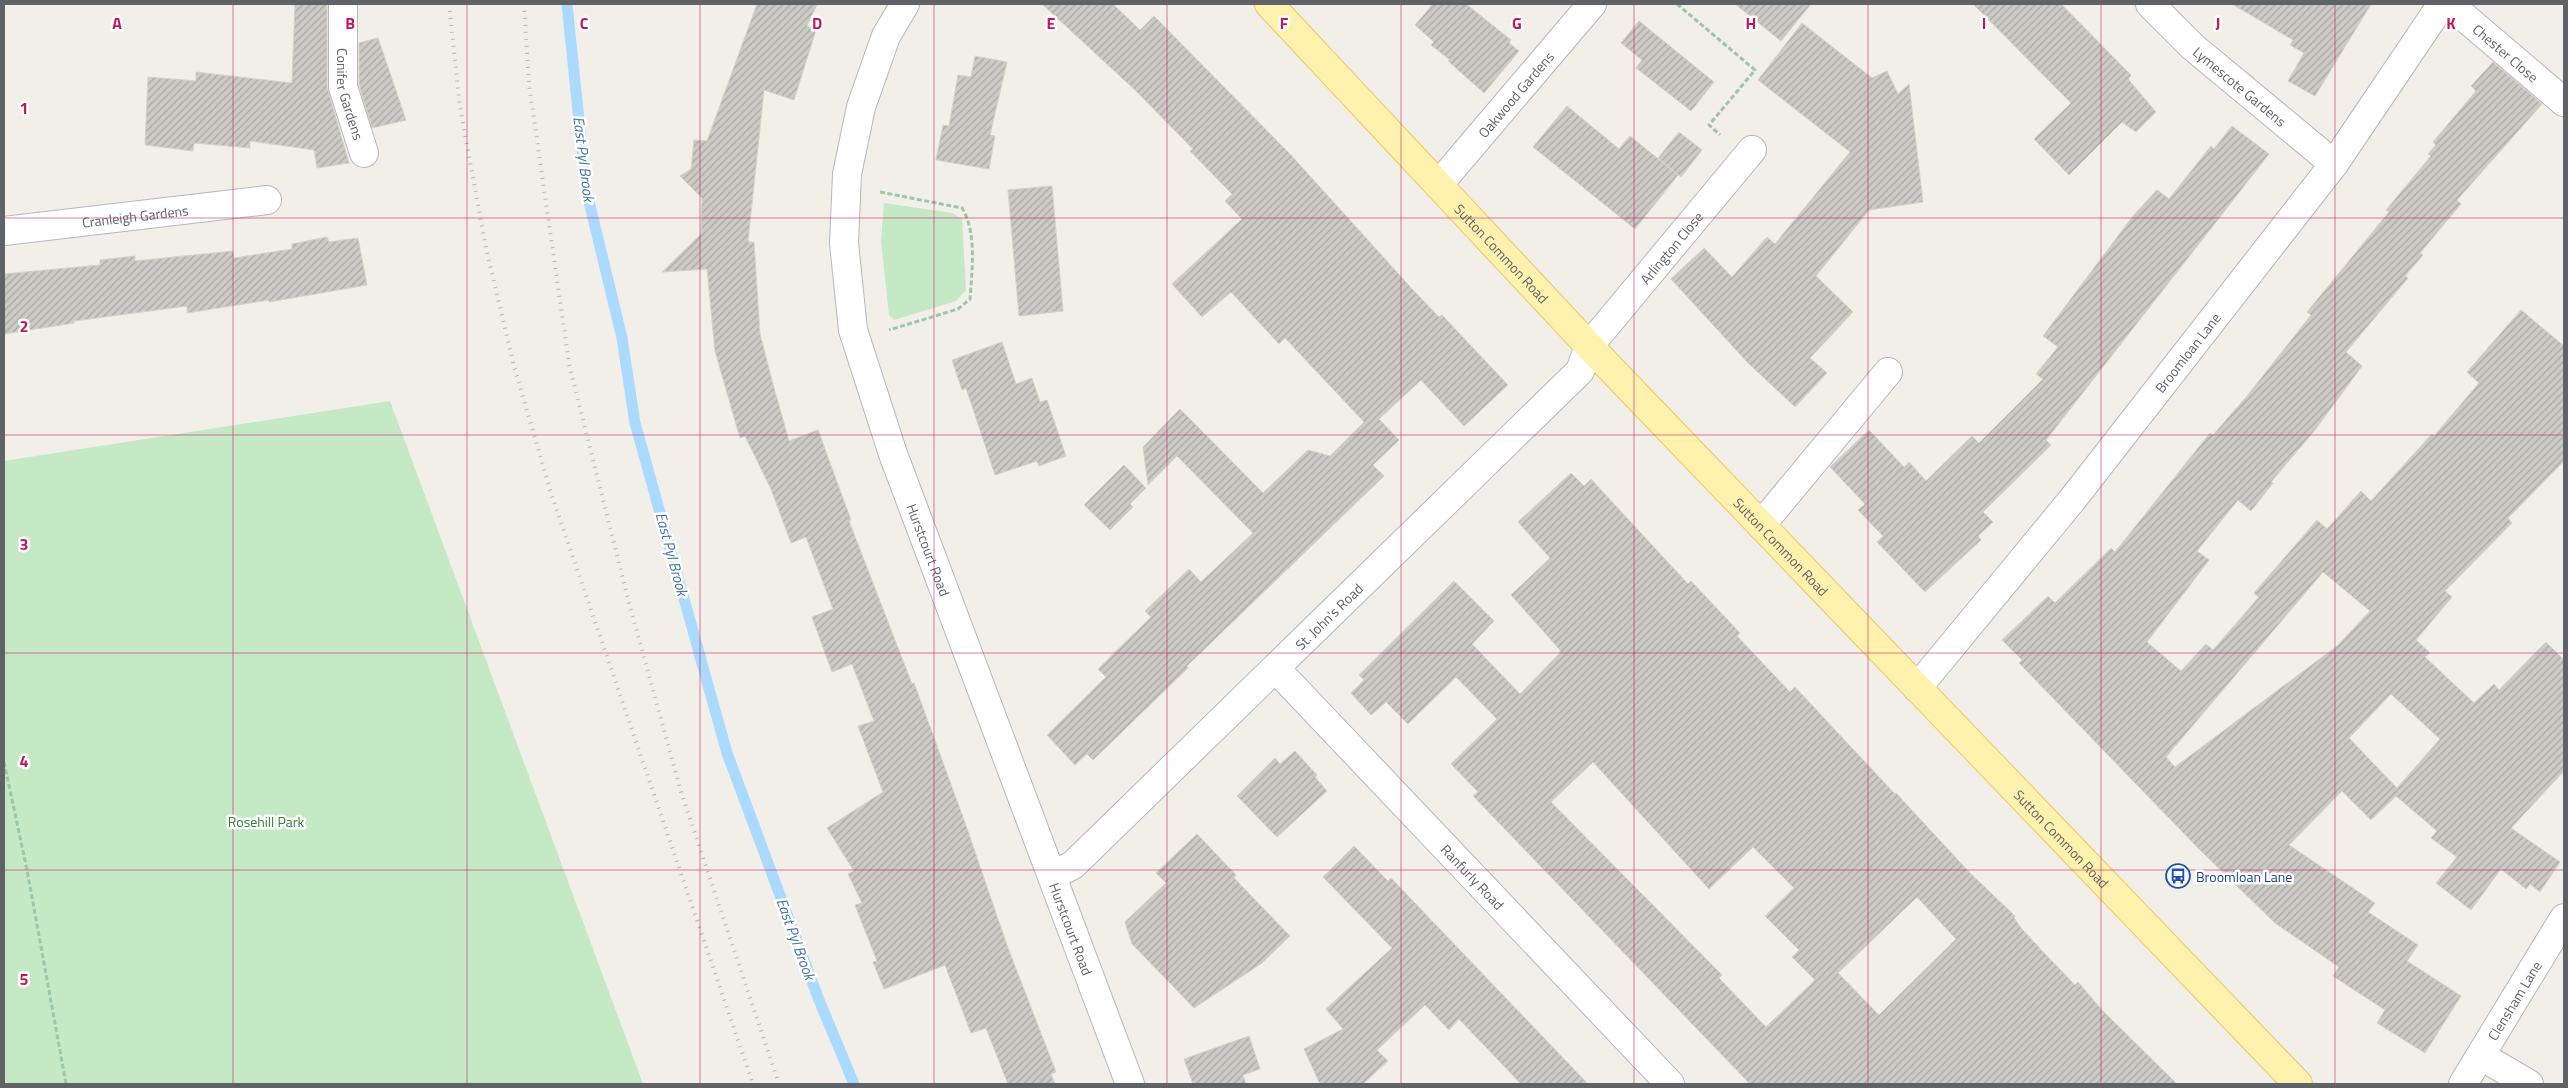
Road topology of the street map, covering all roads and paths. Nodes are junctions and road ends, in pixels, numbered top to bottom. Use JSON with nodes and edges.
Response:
{"nodes":[{"id":1,"x":343,"y":4,"type":"edge"},
{"id":2,"x":905,"y":4,"type":"edge"},
{"id":3,"x":1270,"y":4,"type":"edge"},
{"id":4,"x":1592,"y":4,"type":"edge"},
{"id":5,"x":1677,"y":4,"type":"edge"},
{"id":6,"x":2150,"y":4,"type":"edge"},
{"id":7,"x":2442,"y":4,"type":"edge"},
{"id":8,"x":2449,"y":4,"type":"edge"},
{"id":9,"x":2564,"y":102,"type":"edge"},
{"id":10,"x":364,"y":153,"type":"dead end"},
{"id":11,"x":1749,"y":153,"type":"joint"},
{"id":12,"x":2334,"y":164,"type":"junction"},
{"id":13,"x":1439,"y":184,"type":"junction"},
{"id":14,"x":846,"y":186,"type":"junction"},
{"id":15,"x":267,"y":200,"type":"dead end"},
{"id":16,"x":4,"y":231,"type":"edge"},
{"id":17,"x":1589,"y":346,"type":"junction"},
{"id":18,"x":858,"y":348,"type":"junction"},
{"id":19,"x":1888,"y":372,"type":"dead end"},
{"id":20,"x":1761,"y":526,"type":"junction"},
{"id":21,"x":1276,"y":669,"type":"junction"},
{"id":22,"x":1916,"y":688,"type":"junction"},
{"id":23,"x":4,"y":762,"type":"edge"},
{"id":24,"x":1053,"y":876,"type":"junction"},
{"id":25,"x":2564,"y":918,"type":"edge"},
{"id":26,"x":2481,"y":1056,"type":"junction"},
{"id":27,"x":66,"y":1084,"type":"edge"},
{"id":28,"x":1130,"y":1084,"type":"edge"},
{"id":29,"x":1670,"y":1084,"type":"edge"},
{"id":30,"x":2298,"y":1084,"type":"edge"},
{"id":31,"x":2462,"y":1084,"type":"edge"},
{"id":32,"x":2529,"y":1084,"type":"edge"}],
"edges":[{"from":1,"to":10,"type":"street","name":"Conifer Gardens"},
{"from":2,"to":14,"type":"street","name":"Hurstcourt Road"},
{"from":3,"to":13,"type":"main road","name":"Sutton Common Road"},
{"from":4,"to":13,"type":"street","name":"Oakwood Gardens"},
{"from":5,"to":11,"type":"path"},
{"from":6,"to":12,"type":"street","name":"Lymescote Gardens"},
{"from":7,"to":12,"type":"street","name":"Broomloan Lane"},
{"from":8,"to":9,"type":"street","name":"Chester Close"},
{"from":11,"to":17,"type":"street","name":"Arlington Close"},
{"from":12,"to":22,"type":"street","name":"Broomloan Lane"},
{"from":13,"to":17,"type":"main road","name":"Sutton Common Road"},
{"from":14,"to":18,"type":"street","name":"Hurstcourt Road"},
{"from":14,"to":18,"type":"path"},
{"from":15,"to":16,"type":"street","name":"Cranleigh Gardens"},
{"from":17,"to":20,"type":"main road","name":"Sutton Common Road"},
{"from":17,"to":21,"type":"street","name":"St. John's Road"},
{"from":18,"to":24,"type":"street","name":"Hurstcourt Road"},
{"from":19,"to":20,"type":"street"},
{"from":20,"to":22,"type":"main road","name":"Sutton Common Road"},
{"from":21,"to":24,"type":"street","name":"St. John's Road"},
{"from":21,"to":29,"type":"street","name":"Ranfurly Road"},
{"from":22,"to":30,"type":"main road","name":"Sutton Common Road"},
{"from":23,"to":27,"type":"path"},
{"from":24,"to":28,"type":"street","name":"Hurstcourt Road"},
{"from":25,"to":26,"type":"street","name":"Clensham Lane"},
{"from":26,"to":31,"type":"street","name":"Clensham Lane"},
{"from":26,"to":32,"type":"street"}]}
